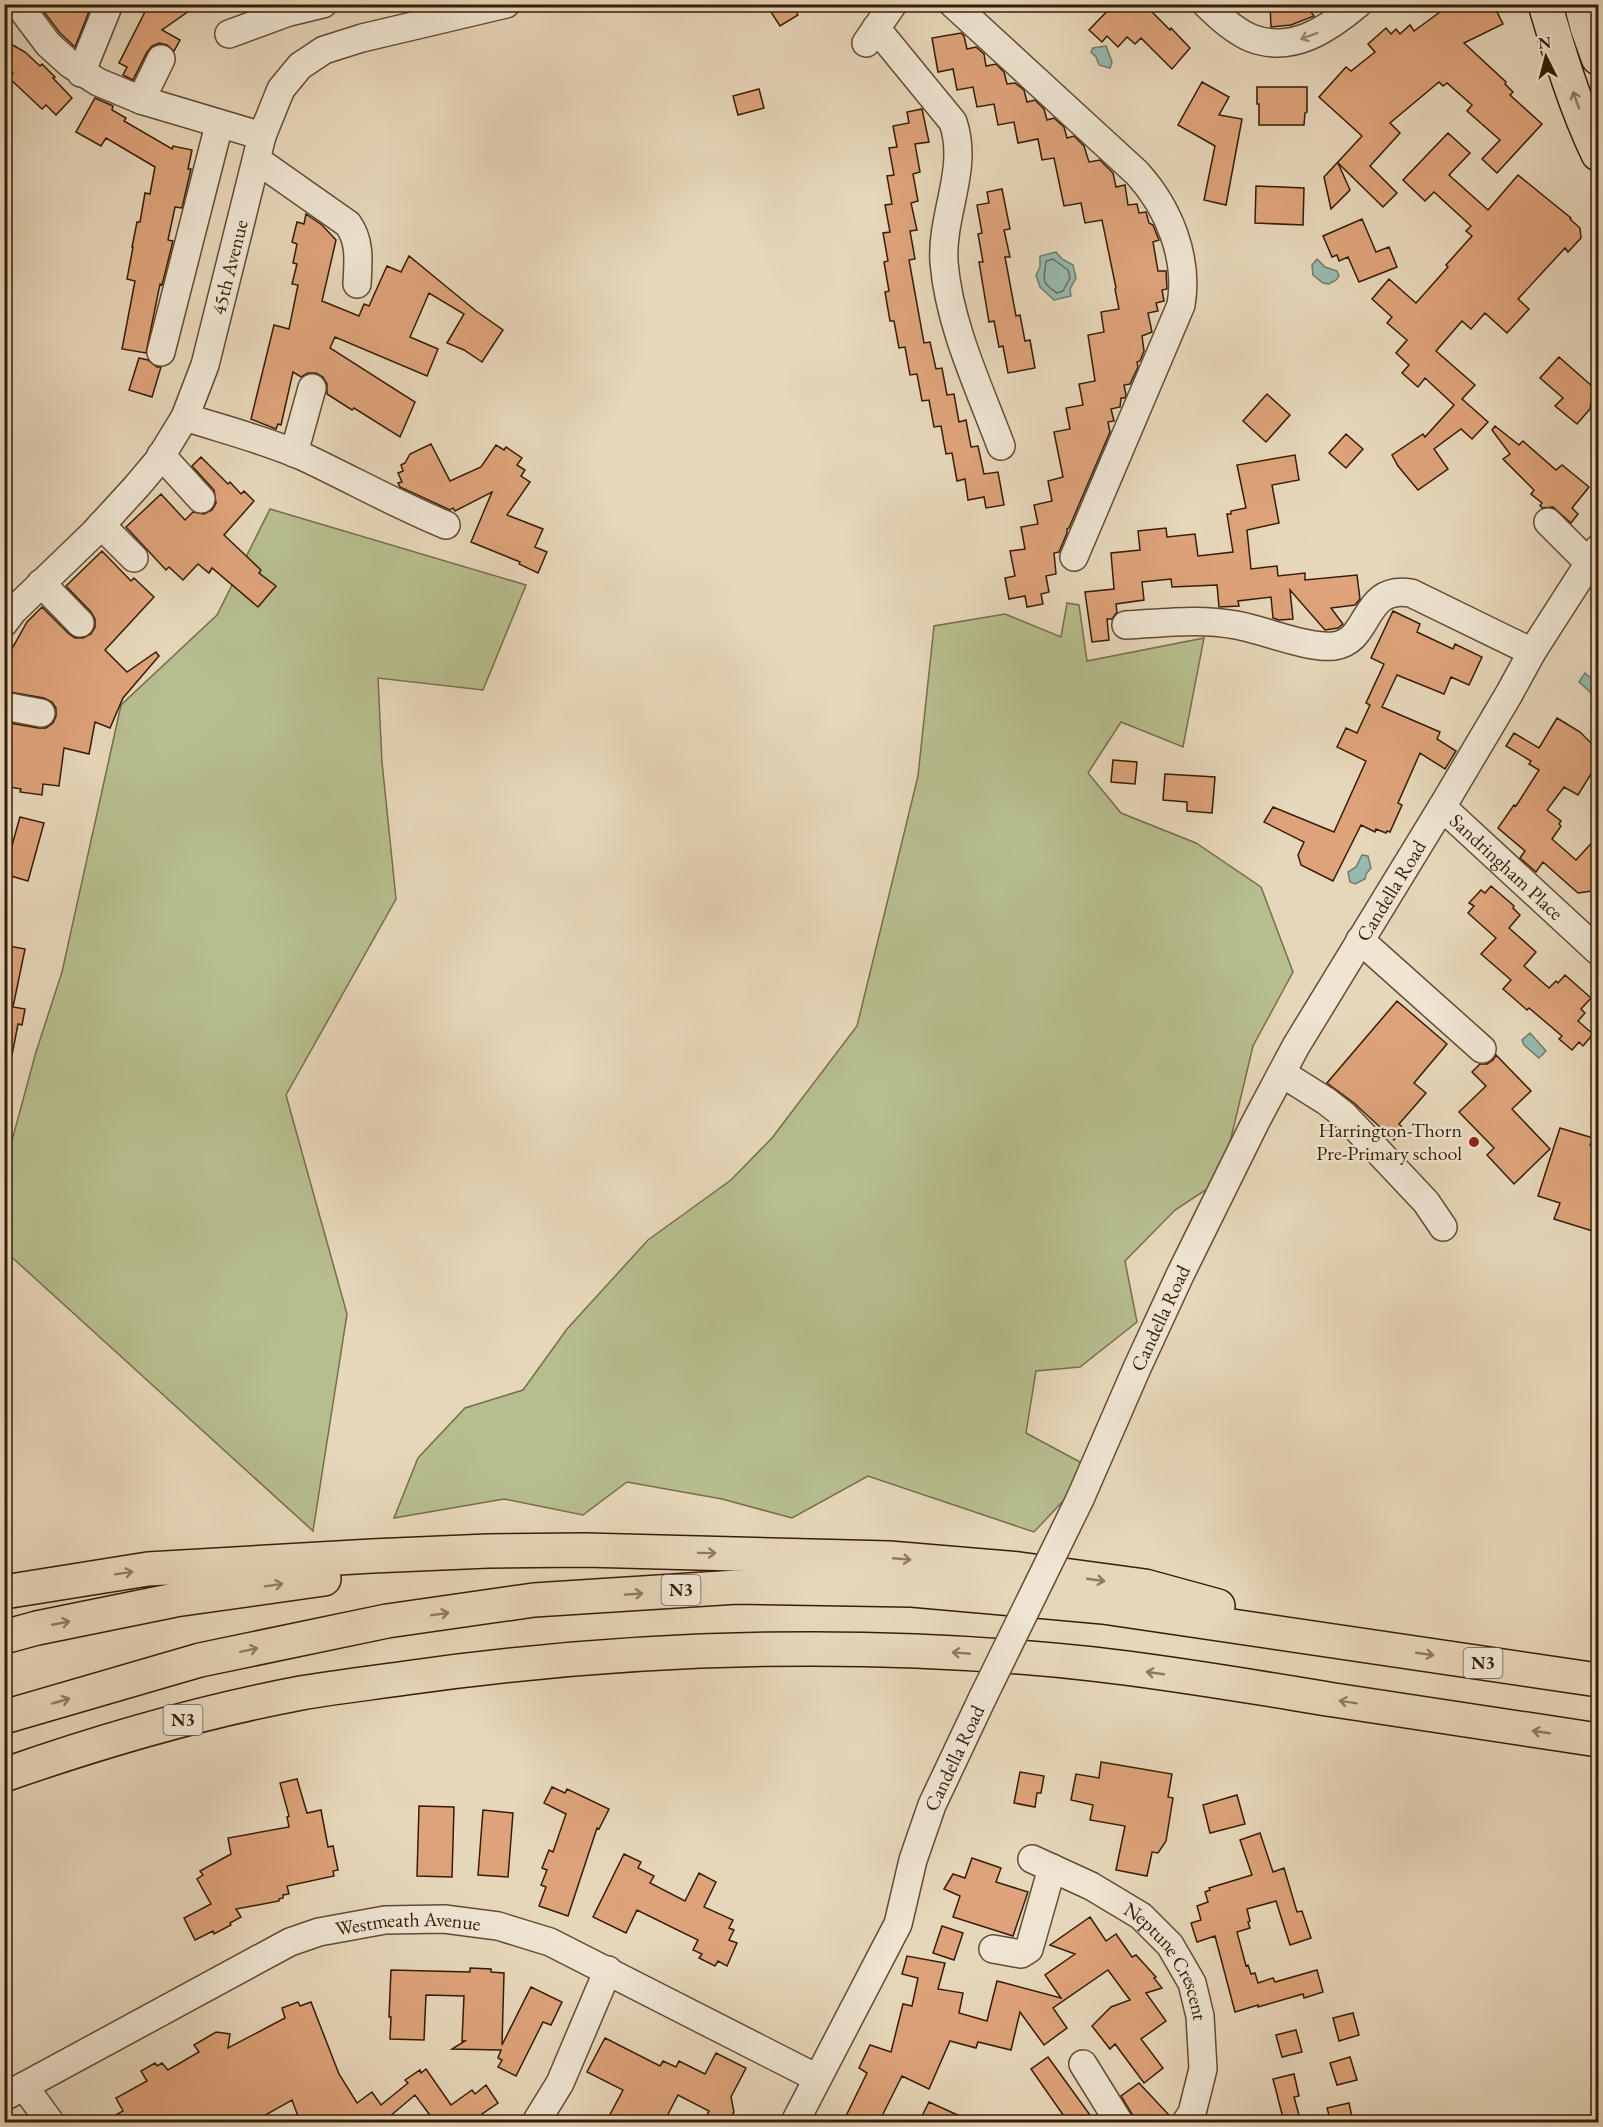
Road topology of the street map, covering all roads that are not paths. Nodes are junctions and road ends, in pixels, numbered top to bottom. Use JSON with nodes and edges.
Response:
{"nodes":[{"id":1,"x":109,"y":4,"type":"edge"},
{"id":2,"x":323,"y":4,"type":"edge"},
{"id":3,"x":506,"y":4,"type":"edge"},
{"id":4,"x":893,"y":4,"type":"edge"},
{"id":5,"x":953,"y":4,"type":"edge"},
{"id":6,"x":1206,"y":4,"type":"edge"},
{"id":7,"x":1358,"y":4,"type":"edge"},
{"id":8,"x":1545,"y":4,"type":"edge"},
{"id":9,"x":1581,"y":4,"type":"edge"},
{"id":10,"x":1586,"y":4,"type":"edge"},
{"id":11,"x":23,"y":7,"type":"edge"},
{"id":12,"x":1599,"y":19,"type":"edge"},
{"id":13,"x":229,"y":34,"type":"dead end"},
{"id":14,"x":1599,"y":58,"type":"edge"},
{"id":15,"x":161,"y":59,"type":"dead end"},
{"id":16,"x":81,"y":73,"type":"junction"},
{"id":17,"x":141,"y":100,"type":"junction"},
{"id":18,"x":219,"y":125,"type":"junction"},
{"id":19,"x":260,"y":148,"type":"junction"},
{"id":20,"x":1599,"y":154,"type":"edge"},
{"id":21,"x":357,"y":284,"type":"dead end"},
{"id":22,"x":161,"y":352,"type":"dead end"},
{"id":23,"x":312,"y":388,"type":"dead end"},
{"id":24,"x":185,"y":417,"type":"junction"},
{"id":25,"x":1000,"y":446,"type":"dead end"},
{"id":26,"x":294,"y":453,"type":"junction"},
{"id":27,"x":161,"y":455,"type":"junction"},
{"id":28,"x":201,"y":500,"type":"dead end"},
{"id":29,"x":1548,"y":522,"type":"dead end"},
{"id":30,"x":101,"y":525,"type":"junction"},
{"id":31,"x":446,"y":525,"type":"dead end"},
{"id":32,"x":1074,"y":557,"type":"dead end"},
{"id":33,"x":134,"y":558,"type":"dead end"},
{"id":34,"x":1596,"y":561,"type":"edge"},
{"id":35,"x":41,"y":583,"type":"junction"},
{"id":36,"x":80,"y":622,"type":"dead end"},
{"id":37,"x":4,"y":623,"type":"edge"},
{"id":38,"x":1126,"y":625,"type":"dead end"},
{"id":39,"x":1532,"y":652,"type":"junction"},
{"id":40,"x":4,"y":706,"type":"edge"},
{"id":41,"x":41,"y":713,"type":"dead end"},
{"id":42,"x":1442,"y":807,"type":"junction"},
{"id":43,"x":1360,"y":940,"type":"junction"},
{"id":44,"x":1599,"y":951,"type":"edge"},
{"id":45,"x":1482,"y":1049,"type":"dead end"},
{"id":46,"x":1283,"y":1074,"type":"junction"},
{"id":47,"x":1443,"y":1227,"type":"dead end"},
{"id":48,"x":585,"y":1550,"type":"junction"},
{"id":49,"x":4,"y":1592,"type":"edge"},
{"id":50,"x":4,"y":1637,"type":"edge"},
{"id":51,"x":1368,"y":1646,"type":"junction"},
{"id":52,"x":1599,"y":1680,"type":"edge"},
{"id":53,"x":365,"y":1684,"type":"junction"},
{"id":54,"x":4,"y":1717,"type":"edge"},
{"id":55,"x":1599,"y":1740,"type":"edge"},
{"id":56,"x":4,"y":1775,"type":"edge"},
{"id":57,"x":4,"y":1798,"type":"edge"},
{"id":58,"x":993,"y":1949,"type":"dead end"},
{"id":59,"x":608,"y":1970,"type":"junction"},
{"id":60,"x":1083,"y":2064,"type":"dead end"},
{"id":61,"x":817,"y":2078,"type":"junction"},
{"id":62,"x":14,"y":2092,"type":"edge"},
{"id":63,"x":50,"y":2122,"type":"edge"},
{"id":64,"x":536,"y":2122,"type":"edge"},
{"id":65,"x":795,"y":2122,"type":"edge"},
{"id":66,"x":1119,"y":2122,"type":"edge"},
{"id":67,"x":1186,"y":2122,"type":"edge"}],
"edges":[{"from":1,"to":16,"type":"street"},
{"from":2,"to":13,"type":"street"},
{"from":3,"to":19,"type":"street","name":"45th Avenue"},
{"from":4,"to":25,"type":"street"},
{"from":5,"to":32,"type":"street"},
{"from":7,"to":6,"type":"street","one_way":true},
{"from":20,"to":8,"type":"main road","one_way":true},
{"from":9,"to":14,"type":"main road"},
{"from":10,"to":12,"type":"street"},
{"from":11,"to":16,"type":"street"},
{"from":15,"to":17,"type":"street"},
{"from":16,"to":17,"type":"street"},
{"from":17,"to":18,"type":"street"},
{"from":18,"to":19,"type":"street"},
{"from":18,"to":22,"type":"street"},
{"from":19,"to":21,"type":"street"},
{"from":19,"to":24,"type":"street","name":"45th Avenue"},
{"from":23,"to":26,"type":"street"},
{"from":24,"to":26,"type":"street"},
{"from":24,"to":27,"type":"street","name":"45th Avenue"},
{"from":26,"to":31,"type":"street"},
{"from":27,"to":28,"type":"street"},
{"from":27,"to":30,"type":"street","name":"45th Avenue"},
{"from":29,"to":34,"type":"street"},
{"from":30,"to":33,"type":"street"},
{"from":30,"to":35,"type":"street","name":"45th Avenue"},
{"from":34,"to":39,"type":"street","name":"Candella Road"},
{"from":35,"to":36,"type":"street"},
{"from":35,"to":37,"type":"street","name":"45th Avenue"},
{"from":38,"to":39,"type":"street"},
{"from":39,"to":42,"type":"street","name":"Candella Road"},
{"from":40,"to":41,"type":"street"},
{"from":42,"to":43,"type":"street","name":"Candella Road"},
{"from":42,"to":44,"type":"street","name":"Sandringham Place"},
{"from":43,"to":45,"type":"street"},
{"from":43,"to":46,"type":"street","name":"Candella Road"},
{"from":46,"to":47,"type":"street"},
{"from":46,"to":61,"type":"street","name":"Candella Road","bridge":true},
{"from":49,"to":48,"type":"main road","one_way":true},
{"from":50,"to":48,"type":"main road","one_way":true},
{"from":48,"to":51,"type":"main road","one_way":true},
{"from":51,"to":52,"type":"main road","number":"N3","one_way":true},
{"from":54,"to":51,"type":"main road","number":"N3","one_way":true},
{"from":55,"to":53,"type":"main road","number":"N3","one_way":true},
{"from":53,"to":56,"type":"main road","number":"N3"},
{"from":53,"to":57,"type":"main road"},
{"from":58,"to":67,"type":"street","name":"Neptune Crescent"},
{"from":59,"to":61,"type":"street","name":"Westmeath Avenue"},
{"from":59,"to":62,"type":"street","name":"Westmeath Avenue"},
{"from":59,"to":64,"type":"street"},
{"from":60,"to":66,"type":"street"},
{"from":61,"to":65,"type":"street","name":"Candella Road"},
{"from":62,"to":63,"type":"street"}]}
